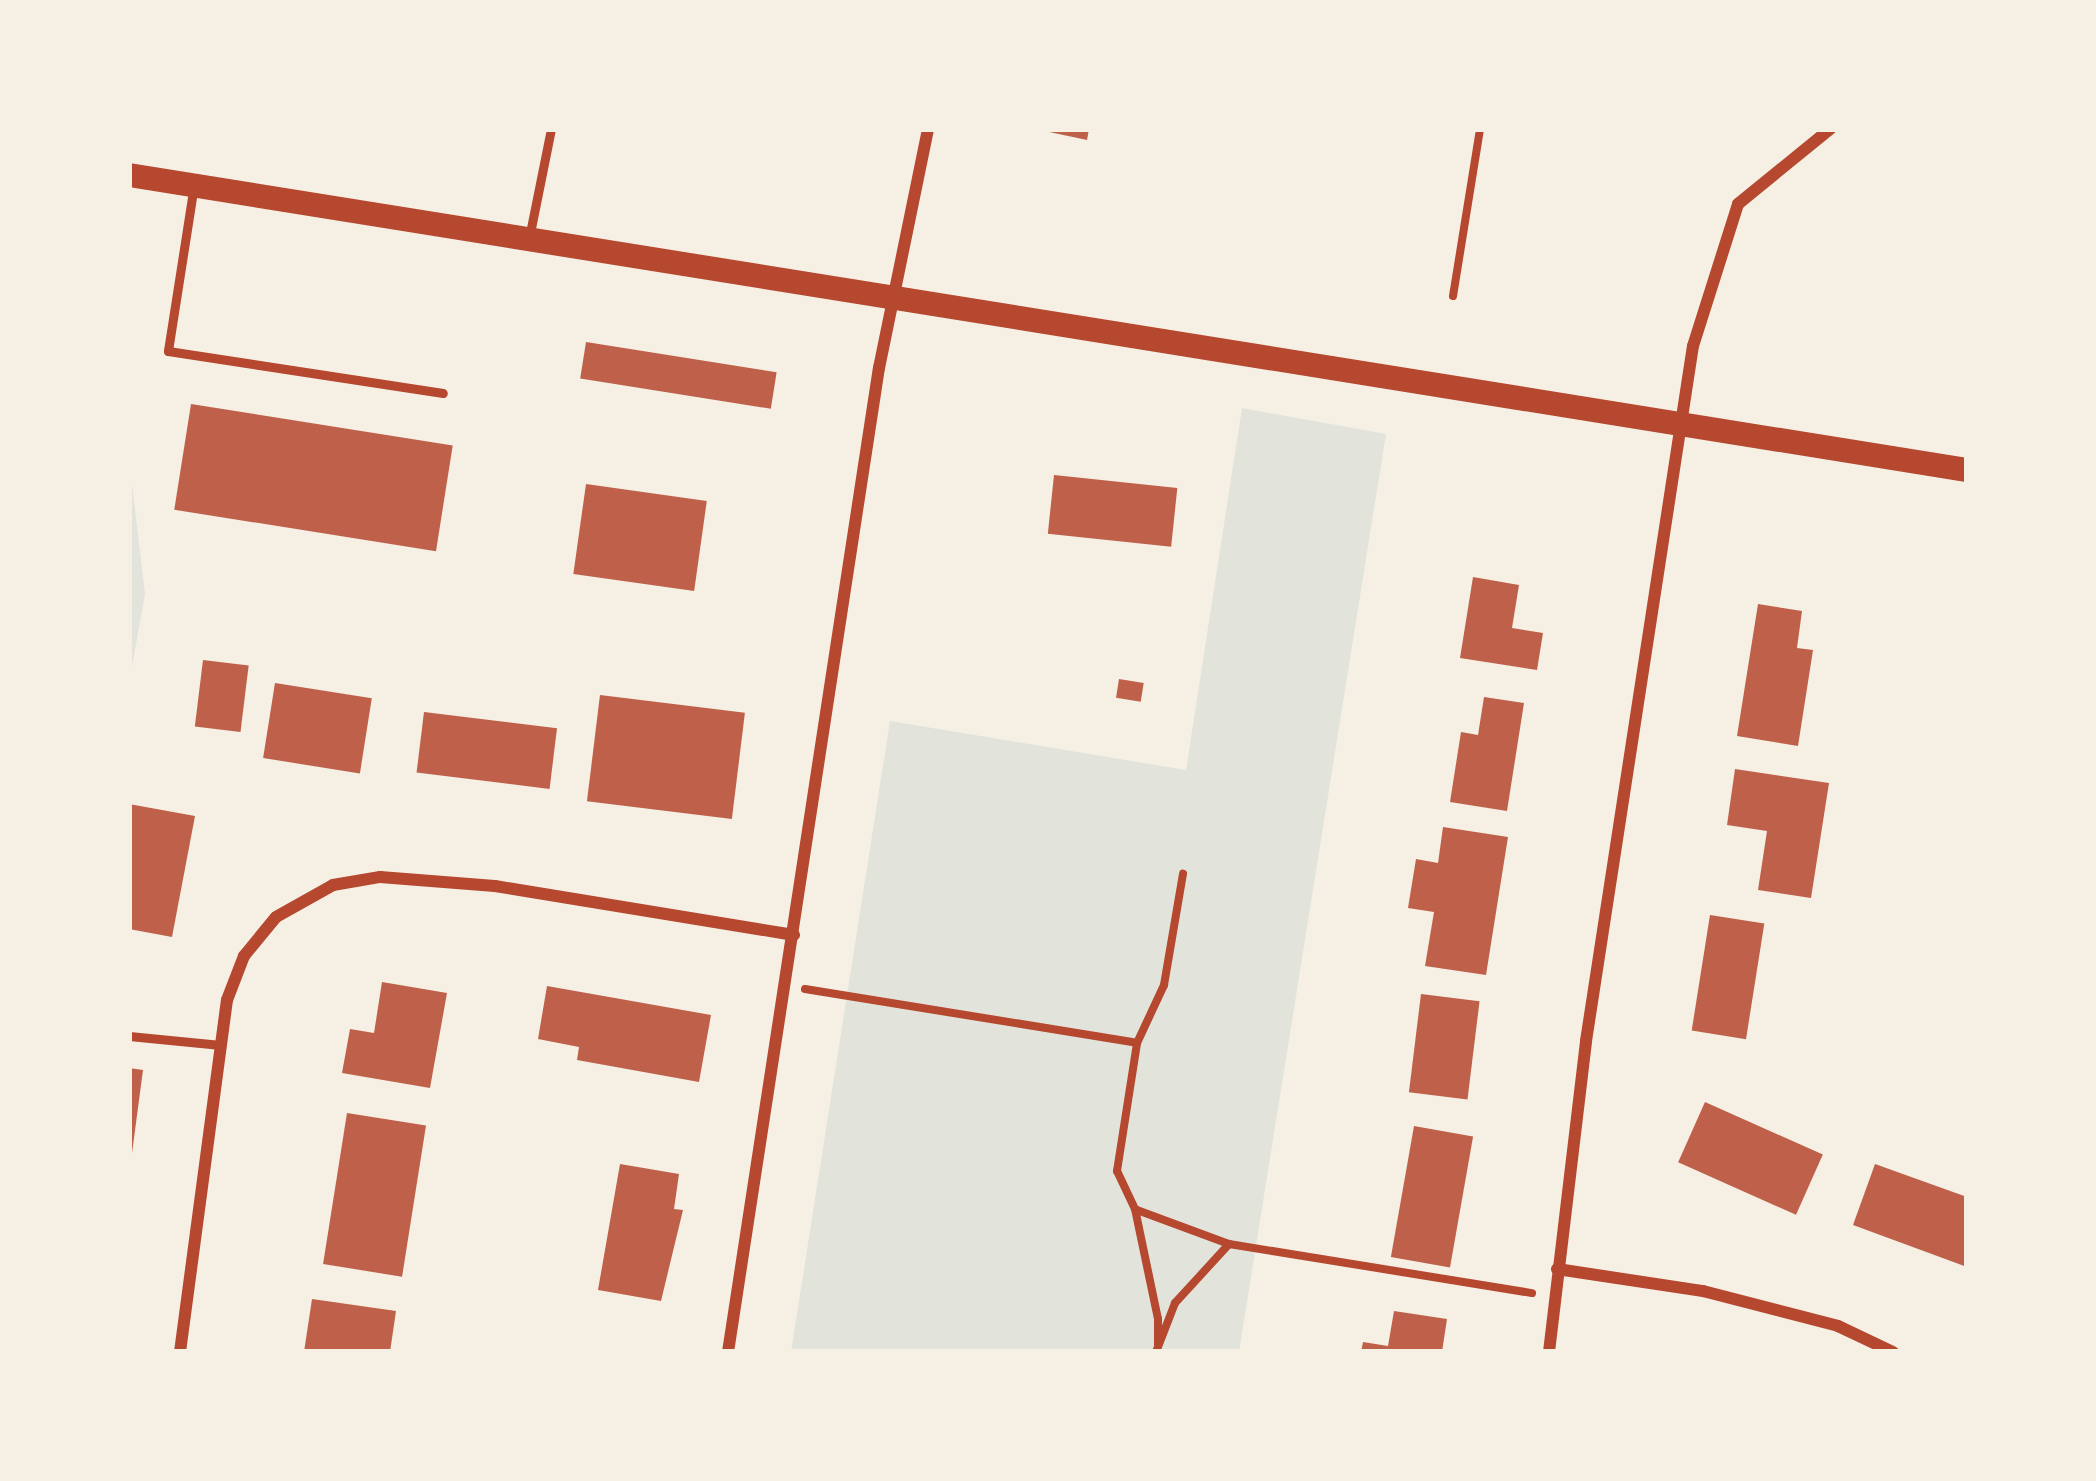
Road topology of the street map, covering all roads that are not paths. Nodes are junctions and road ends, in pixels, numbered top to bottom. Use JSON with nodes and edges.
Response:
{"nodes":[{"id":1,"x":551,"y":129,"type":"edge"},
{"id":2,"x":928,"y":129,"type":"edge"},
{"id":3,"x":1830,"y":129,"type":"edge"},
{"id":4,"x":129,"y":175,"type":"edge"},
{"id":5,"x":194,"y":185,"type":"junction"},
{"id":6,"x":529,"y":238,"type":"junction"},
{"id":7,"x":893,"y":296,"type":"junction"},
{"id":8,"x":443,"y":393,"type":"dead end"},
{"id":9,"x":1682,"y":423,"type":"junction"},
{"id":10,"x":1967,"y":470,"type":"edge"},
{"id":11,"x":794,"y":935,"type":"junction"},
{"id":12,"x":129,"y":1036,"type":"edge"},
{"id":13,"x":221,"y":1045,"type":"junction"},
{"id":14,"x":1557,"y":1269,"type":"junction"},
{"id":15,"x":180,"y":1352,"type":"edge"},
{"id":16,"x":728,"y":1352,"type":"edge"},
{"id":17,"x":1550,"y":1352,"type":"edge"},
{"id":18,"x":1893,"y":1352,"type":"edge"}],
"edges":[{"from":1,"to":6,"type":"lane"},
{"from":2,"to":7,"type":"street"},
{"from":3,"to":9,"type":"street"},
{"from":4,"to":5,"type":"main road"},
{"from":5,"to":6,"type":"main road"},
{"from":5,"to":8,"type":"lane"},
{"from":6,"to":7,"type":"main road"},
{"from":7,"to":9,"type":"main road"},
{"from":7,"to":11,"type":"street"},
{"from":9,"to":10,"type":"main road"},
{"from":9,"to":14,"type":"street"},
{"from":11,"to":13,"type":"street"},
{"from":11,"to":16,"type":"street"},
{"from":12,"to":13,"type":"lane"},
{"from":13,"to":15,"type":"street"},
{"from":14,"to":17,"type":"street"},
{"from":14,"to":18,"type":"street"}]}
